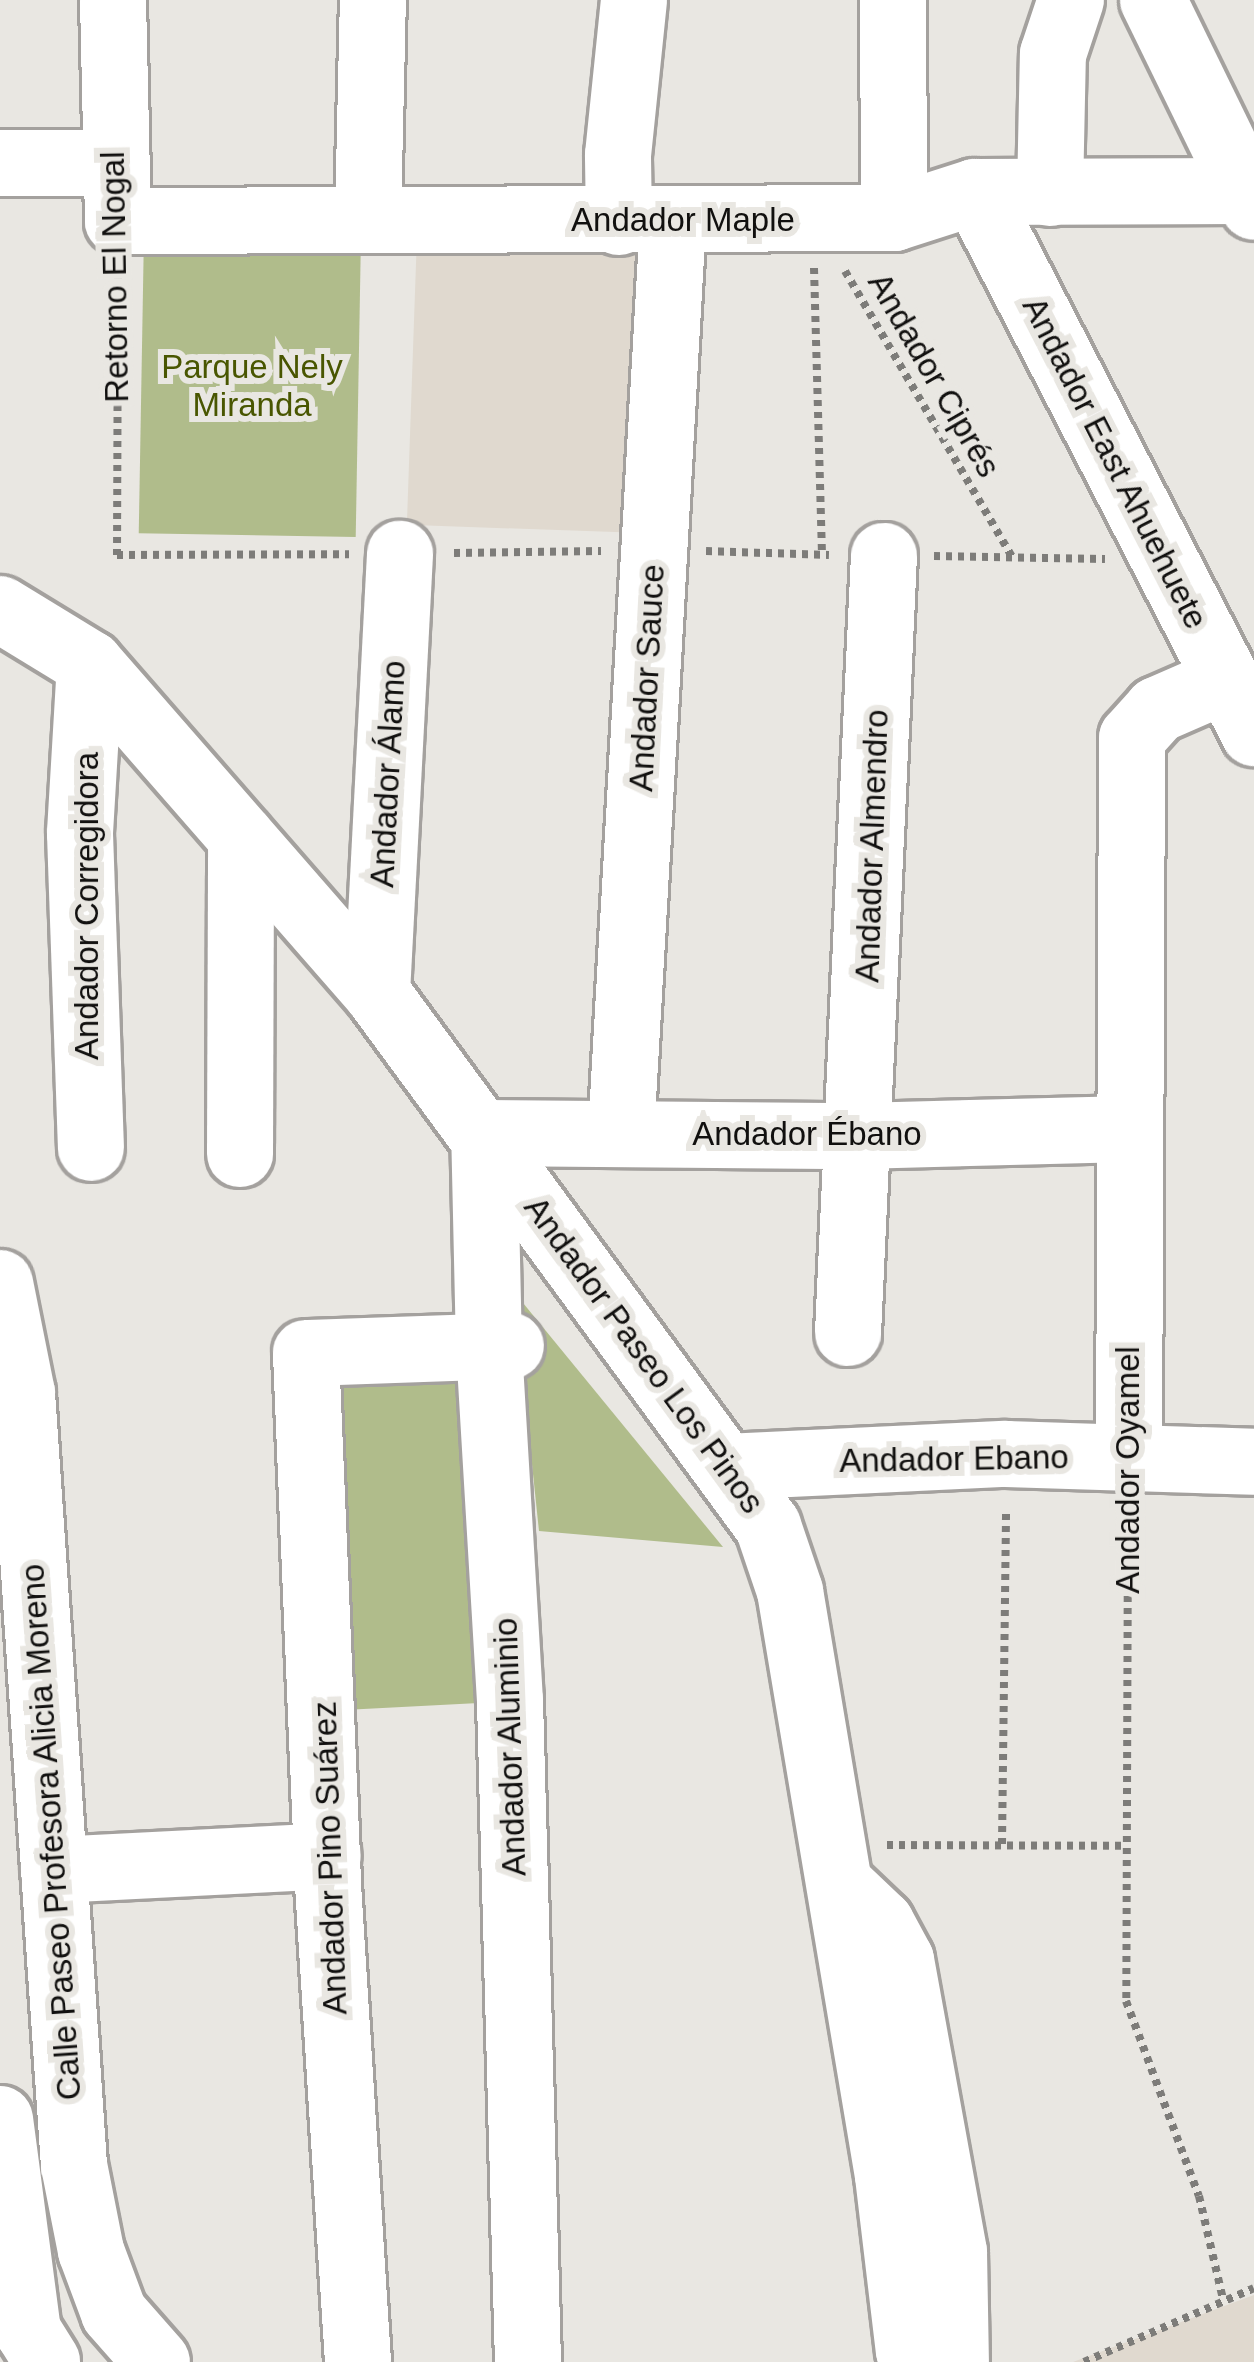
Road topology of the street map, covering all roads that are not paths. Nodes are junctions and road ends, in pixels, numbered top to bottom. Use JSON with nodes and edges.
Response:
{"nodes":[{"id":1,"x":113,"y":0,"type":"edge"},
{"id":2,"x":373,"y":0,"type":"edge"},
{"id":3,"x":634,"y":0,"type":"edge"},
{"id":4,"x":892,"y":0,"type":"edge"},
{"id":5,"x":1071,"y":0,"type":"edge"},
{"id":6,"x":1153,"y":0,"type":"edge"},
{"id":7,"x":0,"y":163,"type":"edge"},
{"id":8,"x":115,"y":192,"type":"junction"},
{"id":9,"x":976,"y":192,"type":"junction"},
{"id":10,"x":1050,"y":193,"type":"junction"},
{"id":11,"x":1250,"y":199,"type":"edge"},
{"id":12,"x":368,"y":216,"type":"junction"},
{"id":13,"x":894,"y":218,"type":"junction"},
{"id":14,"x":646,"y":222,"type":"junction"},
{"id":15,"x":400,"y":554,"type":"dead end"},
{"id":16,"x":853,"y":555,"type":"road end"},
{"id":17,"x":0,"y":609,"type":"edge"},
{"id":18,"x":91,"y":664,"type":"junction"},
{"id":19,"x":1240,"y":706,"type":"edge"},
{"id":20,"x":241,"y":837,"type":"junction"},
{"id":21,"x":376,"y":993,"type":"junction"},
{"id":22,"x":1130,"y":1129,"type":"junction"},
{"id":23,"x":484,"y":1133,"type":"junction"},
{"id":24,"x":621,"y":1134,"type":"junction"},
{"id":25,"x":859,"y":1136,"type":"junction"},
{"id":26,"x":91,"y":1148,"type":"dead end"},
{"id":27,"x":240,"y":1154,"type":"dead end"},
{"id":28,"x":0,"y":1283,"type":"edge"},
{"id":29,"x":848,"y":1333,"type":"dead end"},
{"id":30,"x":500,"y":1346,"type":"junction"},
{"id":31,"x":11,"y":1396,"type":"edge"},
{"id":32,"x":1129,"y":1456,"type":"junction"},
{"id":33,"x":1254,"y":1462,"type":"edge"},
{"id":34,"x":726,"y":1467,"type":"junction"},
{"id":35,"x":328,"y":1856,"type":"junction"},
{"id":36,"x":54,"y":1870,"type":"junction"},
{"id":37,"x":0,"y":2119,"type":"edge"},
{"id":38,"x":922,"y":2359,"type":"edge"},
{"id":39,"x":47,"y":2362,"type":"edge"},
{"id":40,"x":157,"y":2362,"type":"edge"},
{"id":41,"x":358,"y":2362,"type":"edge"},
{"id":42,"x":528,"y":2362,"type":"edge"}],
"edges":[{"from":1,"to":8,"type":"street","name":"Retorno El Nogal"},
{"from":2,"to":12,"type":"street"},
{"from":3,"to":14,"type":"street","name":"Andador Sauce"},
{"from":4,"to":13,"type":"street"},
{"from":5,"to":10,"type":"street"},
{"from":6,"to":11,"type":"street"},
{"from":7,"to":8,"type":"street","name":"Andador Maple"},
{"from":8,"to":12,"type":"street","name":"Andador Maple"},
{"from":9,"to":10,"type":"street","name":"Andador Maple"},
{"from":9,"to":13,"type":"street","name":"Andador Maple"},
{"from":9,"to":19,"type":"street","name":"Andador East Ahuehuete"},
{"from":10,"to":11,"type":"street","name":"Andador Maple"},
{"from":12,"to":14,"type":"street","name":"Andador Maple"},
{"from":13,"to":14,"type":"street","name":"Andador Maple"},
{"from":14,"to":24,"type":"street","name":"Andador Sauce"},
{"from":15,"to":21,"type":"street","name":"Andador Álamo"},
{"from":16,"to":25,"type":"street","name":"Andador Almendro"},
{"from":17,"to":18,"type":"street","name":"Andador Paseo Los Pinos"},
{"from":18,"to":20,"type":"street","name":"Andador Paseo Los Pinos"},
{"from":18,"to":26,"type":"street","name":"Andador Corregidora"},
{"from":19,"to":22,"type":"street","name":"Andador Oyamel"},
{"from":20,"to":21,"type":"street","name":"Andador Paseo Los Pinos"},
{"from":20,"to":27,"type":"street"},
{"from":21,"to":23,"type":"street","name":"Andador Paseo Los Pinos"},
{"from":22,"to":25,"type":"street","name":"Andador Ébano"},
{"from":22,"to":32,"type":"street","name":"Andador Oyamel"},
{"from":23,"to":24,"type":"street","name":"Andador Ébano"},
{"from":23,"to":30,"type":"street","name":"Andador Aluminio"},
{"from":23,"to":34,"type":"street","name":"Andador Paseo Los Pinos"},
{"from":24,"to":25,"type":"street","name":"Andador Ébano"},
{"from":25,"to":29,"type":"street","name":"Andador Almendro"},
{"from":28,"to":31,"type":"street","name":"Calle Paseo Profesora Alicia Moreno"},
{"from":30,"to":35,"type":"street","name":"Andador Pino Suárez"},
{"from":30,"to":42,"type":"street","name":"Andador Aluminio"},
{"from":31,"to":36,"type":"street","name":"Calle Paseo Profesora Alicia Moreno"},
{"from":32,"to":33,"type":"street","name":"Andador Ebano"},
{"from":32,"to":34,"type":"street","name":"Andador Ebano"},
{"from":34,"to":38,"type":"street","name":"Andador Paseo Los Pinos"},
{"from":35,"to":36,"type":"street"},
{"from":35,"to":41,"type":"street","name":"Andador Pino Suárez"},
{"from":36,"to":40,"type":"street","name":"Calle Paseo Profesora Alicia Moreno"},
{"from":37,"to":39,"type":"street"}]}
